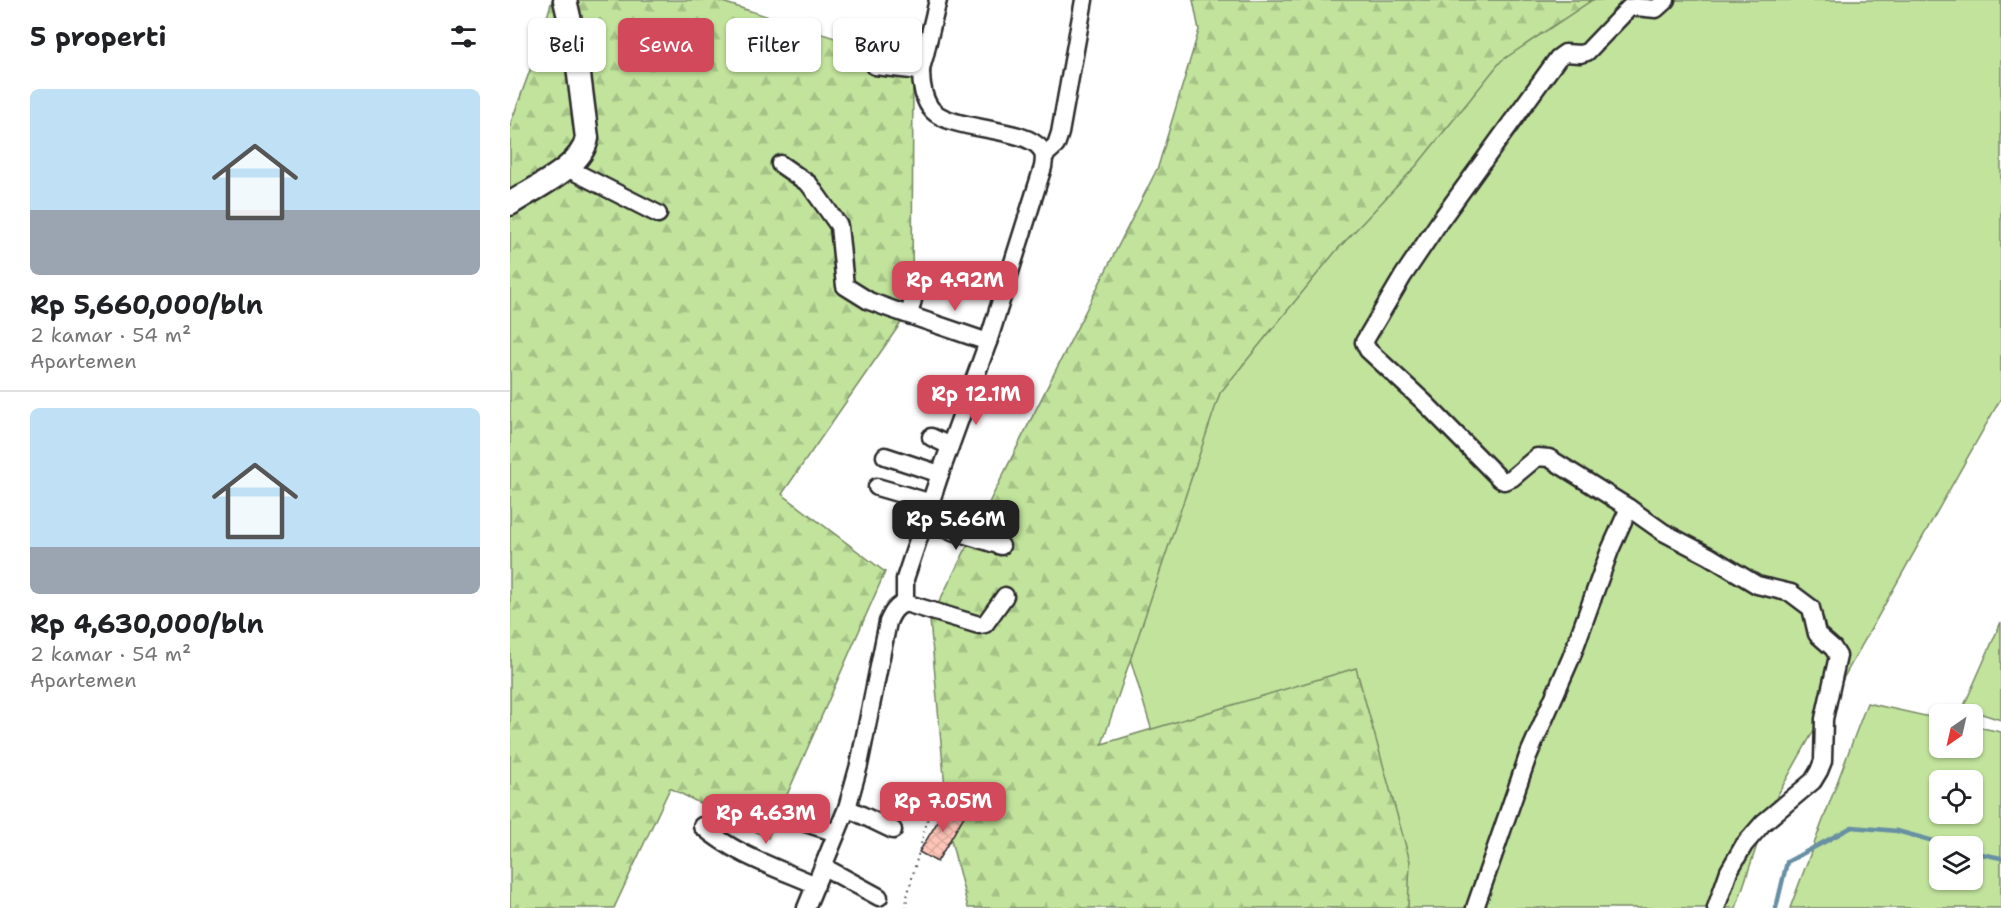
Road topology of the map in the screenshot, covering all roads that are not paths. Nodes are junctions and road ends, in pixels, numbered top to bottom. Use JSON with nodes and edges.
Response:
{"nodes":[{"id":1,"x":565,"y":0,"type":"edge"},
{"id":2,"x":938,"y":0,"type":"edge"},
{"id":3,"x":1084,"y":0,"type":"edge"},
{"id":4,"x":1666,"y":0,"type":"edge"},
{"id":5,"x":922,"y":67,"type":"edge"},
{"id":6,"x":921,"y":72,"type":"edge"},
{"id":7,"x":1044,"y":156,"type":"junction"},
{"id":8,"x":780,"y":164,"type":"dead end"},
{"id":9,"x":567,"y":168,"type":"junction"},
{"id":10,"x":510,"y":204,"type":"edge"},
{"id":11,"x":658,"y":214,"type":"dead end"},
{"id":12,"x":917,"y":284,"type":"dead end"},
{"id":13,"x":909,"y":315,"type":"junction"},
{"id":14,"x":988,"y":342,"type":"junction"},
{"id":15,"x":931,"y":437,"type":"dead end"},
{"id":16,"x":950,"y":446,"type":"junction"},
{"id":17,"x":885,"y":456,"type":"dead end"},
{"id":18,"x":940,"y":474,"type":"junction"},
{"id":19,"x":877,"y":487,"type":"dead end"},
{"id":20,"x":932,"y":503,"type":"junction"},
{"id":21,"x":1629,"y":508,"type":"junction"},
{"id":22,"x":924,"y":522,"type":"junction"},
{"id":23,"x":1001,"y":546,"type":"dead end"},
{"id":24,"x":1005,"y":596,"type":"dead end"},
{"id":25,"x":905,"y":603,"type":"junction"},
{"id":26,"x":847,"y":808,"type":"junction"},
{"id":27,"x":772,"y":812,"type":"dead end"},
{"id":28,"x":702,"y":826,"type":"dead end"},
{"id":29,"x":894,"y":830,"type":"dead end"},
{"id":30,"x":836,"y":833,"type":"junction"},
{"id":31,"x":824,"y":867,"type":"junction"},
{"id":32,"x":816,"y":885,"type":"junction"},
{"id":33,"x":879,"y":897,"type":"dead end"},
{"id":34,"x":807,"y":908,"type":"edge"},
{"id":35,"x":1475,"y":908,"type":"edge"},
{"id":36,"x":1716,"y":908,"type":"edge"}],
"edges":[{"from":1,"to":9,"type":"street"},
{"from":2,"to":5,"type":"street"},
{"from":3,"to":7,"type":"street"},
{"from":4,"to":21,"type":"street"},
{"from":6,"to":7,"type":"street"},
{"from":7,"to":14,"type":"street"},
{"from":8,"to":13,"type":"street"},
{"from":9,"to":10,"type":"street"},
{"from":9,"to":11,"type":"street"},
{"from":12,"to":13,"type":"street"},
{"from":13,"to":14,"type":"street"},
{"from":14,"to":16,"type":"street"},
{"from":15,"to":16,"type":"street"},
{"from":16,"to":18,"type":"street"},
{"from":17,"to":18,"type":"street"},
{"from":18,"to":20,"type":"street"},
{"from":19,"to":20,"type":"street"},
{"from":20,"to":22,"type":"street"},
{"from":21,"to":35,"type":"street"},
{"from":21,"to":36,"type":"street"},
{"from":22,"to":23,"type":"street"},
{"from":22,"to":25,"type":"street"},
{"from":24,"to":25,"type":"street"},
{"from":25,"to":26,"type":"street"},
{"from":26,"to":29,"type":"street"},
{"from":26,"to":30,"type":"street"},
{"from":27,"to":30,"type":"street"},
{"from":28,"to":32,"type":"street"},
{"from":30,"to":31,"type":"street"},
{"from":31,"to":32,"type":"street"},
{"from":31,"to":33,"type":"street"},
{"from":32,"to":34,"type":"street"}]}
